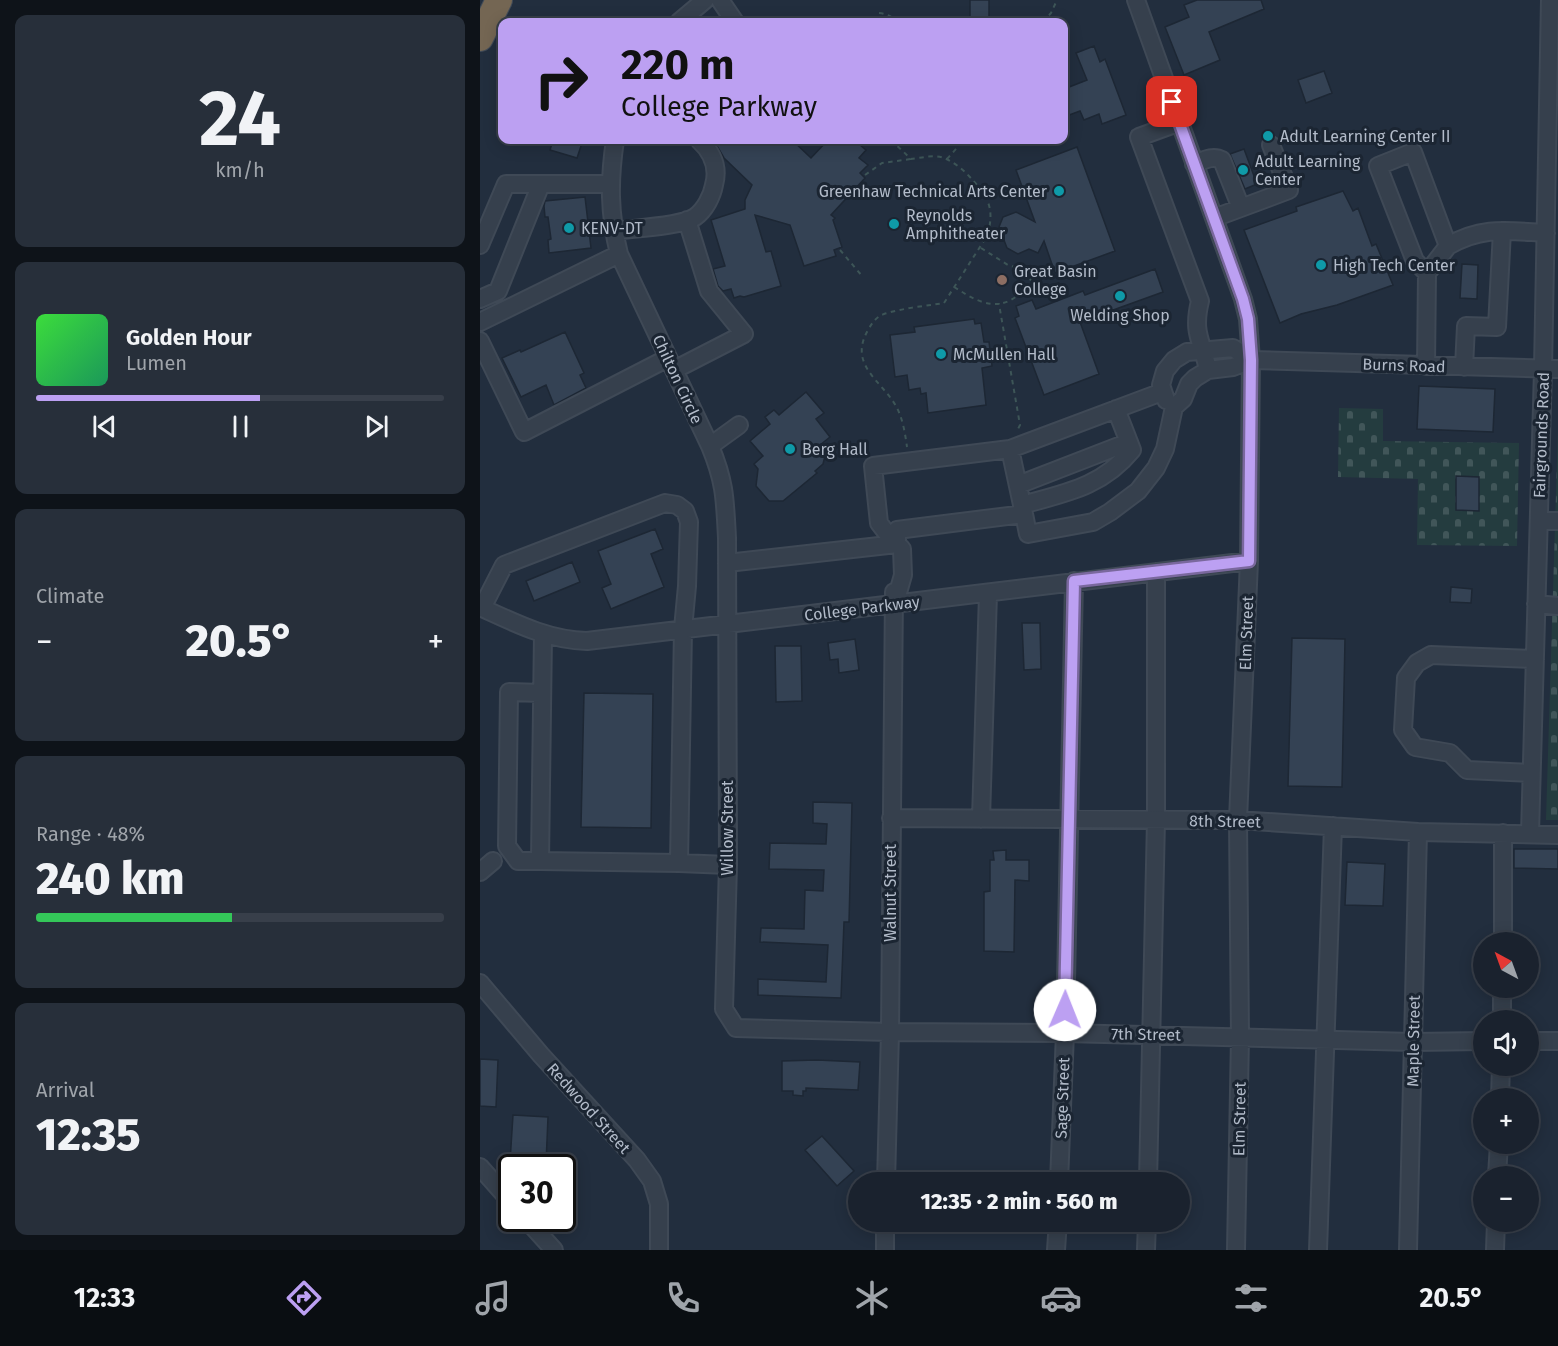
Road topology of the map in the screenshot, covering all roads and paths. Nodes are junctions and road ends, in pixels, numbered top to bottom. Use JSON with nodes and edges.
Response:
{"nodes":[{"id":1,"x":499,"y":0,"type":"edge"},
{"id":2,"x":705,"y":0,"type":"edge"},
{"id":3,"x":720,"y":0,"type":"edge"},
{"id":4,"x":1057,"y":0,"type":"edge"},
{"id":5,"x":1136,"y":0,"type":"edge"},
{"id":6,"x":1550,"y":0,"type":"edge"},
{"id":7,"x":879,"y":13,"type":"dead end"},
{"id":8,"x":684,"y":18,"type":"edge"},
{"id":9,"x":732,"y":18,"type":"edge"},
{"id":10,"x":895,"y":18,"type":"edge"},
{"id":11,"x":1046,"y":18,"type":"edge"},
{"id":12,"x":480,"y":38,"type":"edge"},
{"id":13,"x":1180,"y":122,"type":"junction"},
{"id":14,"x":615,"y":144,"type":"edge"},
{"id":15,"x":703,"y":144,"type":"edge"},
{"id":16,"x":895,"y":144,"type":"edge"},
{"id":17,"x":960,"y":144,"type":"edge"},
{"id":18,"x":1271,"y":145,"type":"dead end"},
{"id":19,"x":911,"y":159,"type":"junction"},
{"id":20,"x":947,"y":159,"type":"junction"},
{"id":21,"x":1194,"y":164,"type":"junction"},
{"id":22,"x":865,"y":175,"type":"dead end"},
{"id":23,"x":541,"y":184,"type":"junction"},
{"id":24,"x":610,"y":184,"type":"junction"},
{"id":25,"x":1241,"y":208,"type":"junction"},
{"id":26,"x":1214,"y":218,"type":"junction"},
{"id":27,"x":687,"y":220,"type":"junction"},
{"id":28,"x":613,"y":231,"type":"junction"},
{"id":29,"x":1502,"y":231,"type":"junction"},
{"id":30,"x":1546,"y":233,"type":"junction"},
{"id":31,"x":480,"y":245,"type":"edge"},
{"id":32,"x":1448,"y":246,"type":"junction"},
{"id":33,"x":981,"y":247,"type":"junction"},
{"id":34,"x":840,"y":250,"type":"dead end"},
{"id":35,"x":619,"y":254,"type":"junction"},
{"id":36,"x":1426,"y":273,"type":"junction"},
{"id":37,"x":863,"y":277,"type":"dead end"},
{"id":38,"x":954,"y":287,"type":"junction"},
{"id":39,"x":480,"y":299,"type":"edge"},
{"id":40,"x":999,"y":304,"type":"junction"},
{"id":41,"x":480,"y":322,"type":"edge"},
{"id":42,"x":480,"y":341,"type":"edge"},
{"id":43,"x":1204,"y":349,"type":"junction"},
{"id":44,"x":1251,"y":360,"type":"junction"},
{"id":45,"x":671,"y":364,"type":"junction"},
{"id":46,"x":1426,"y":366,"type":"junction"},
{"id":47,"x":1464,"y":367,"type":"junction"},
{"id":48,"x":1551,"y":369,"type":"edge"},
{"id":49,"x":1208,"y":370,"type":"junction"},
{"id":50,"x":1162,"y":392,"type":"junction"},
{"id":51,"x":1174,"y":407,"type":"junction"},
{"id":52,"x":1116,"y":409,"type":"junction"},
{"id":53,"x":739,"y":424,"type":"dead end"},
{"id":54,"x":1020,"y":425,"type":"dead end"},
{"id":55,"x":1129,"y":442,"type":"junction"},
{"id":56,"x":710,"y":446,"type":"junction"},
{"id":57,"x":1010,"y":449,"type":"junction"},
{"id":58,"x":909,"y":461,"type":"junction"},
{"id":59,"x":1018,"y":485,"type":"junction"},
{"id":60,"x":1023,"y":509,"type":"junction"},
{"id":61,"x":1539,"y":521,"type":"junction"},
{"id":62,"x":1558,"y":521,"type":"edge"},
{"id":63,"x":896,"y":544,"type":"junction"},
{"id":64,"x":1249,"y":561,"type":"junction"},
{"id":65,"x":727,"y":563,"type":"junction"},
{"id":66,"x":1155,"y":572,"type":"junction"},
{"id":67,"x":1074,"y":581,"type":"junction"},
{"id":68,"x":988,"y":594,"type":"junction"},
{"id":69,"x":895,"y":603,"type":"junction"},
{"id":70,"x":1536,"y":604,"type":"junction"},
{"id":71,"x":1558,"y":606,"type":"edge"},
{"id":72,"x":481,"y":608,"type":"edge"},
{"id":73,"x":727,"y":624,"type":"junction"},
{"id":74,"x":683,"y":629,"type":"junction"},
{"id":75,"x":543,"y":634,"type":"junction"},
{"id":76,"x":1535,"y":658,"type":"junction"},
{"id":77,"x":542,"y":693,"type":"junction"},
{"id":78,"x":1532,"y":773,"type":"junction"},
{"id":79,"x":891,"y":818,"type":"junction"},
{"id":80,"x":981,"y":819,"type":"junction"},
{"id":81,"x":1068,"y":820,"type":"junction"},
{"id":82,"x":1156,"y":820,"type":"junction"},
{"id":83,"x":1238,"y":820,"type":"junction"},
{"id":84,"x":1333,"y":826,"type":"junction"},
{"id":85,"x":1419,"y":832,"type":"junction"},
{"id":86,"x":1503,"y":833,"type":"junction"},
{"id":87,"x":1530,"y":834,"type":"junction"},
{"id":88,"x":1558,"y":835,"type":"edge"},
{"id":89,"x":540,"y":861,"type":"junction"},
{"id":90,"x":679,"y":863,"type":"junction"},
{"id":91,"x":728,"y":865,"type":"junction"},
{"id":92,"x":1503,"y":932,"type":"edge"},
{"id":93,"x":480,"y":983,"type":"edge"},
{"id":94,"x":736,"y":1028,"type":"joint"},
{"id":95,"x":890,"y":1032,"type":"junction"},
{"id":96,"x":1065,"y":1033,"type":"junction"},
{"id":97,"x":1151,"y":1035,"type":"junction"},
{"id":98,"x":1240,"y":1037,"type":"junction"},
{"id":99,"x":1326,"y":1039,"type":"junction"},
{"id":100,"x":1473,"y":1041,"type":"edge"},
{"id":101,"x":1539,"y":1041,"type":"edge"},
{"id":102,"x":1558,"y":1041,"type":"edge"},
{"id":103,"x":1413,"y":1042,"type":"junction"},
{"id":104,"x":480,"y":1167,"type":"edge"},
{"id":105,"x":886,"y":1172,"type":"edge"},
{"id":106,"x":1059,"y":1172,"type":"edge"},
{"id":107,"x":1148,"y":1172,"type":"edge"},
{"id":108,"x":498,"y":1187,"type":"edge"},
{"id":109,"x":538,"y":1232,"type":"edge"},
{"id":110,"x":885,"y":1232,"type":"edge"},
{"id":111,"x":1057,"y":1232,"type":"edge"},
{"id":112,"x":1147,"y":1232,"type":"edge"},
{"id":113,"x":1496,"y":1232,"type":"edge"},
{"id":114,"x":554,"y":1250,"type":"edge"},
{"id":115,"x":659,"y":1250,"type":"edge"},
{"id":116,"x":885,"y":1250,"type":"edge"},
{"id":117,"x":1056,"y":1250,"type":"edge"},
{"id":118,"x":1146,"y":1250,"type":"edge"},
{"id":119,"x":1236,"y":1250,"type":"edge"},
{"id":120,"x":1318,"y":1250,"type":"edge"},
{"id":121,"x":1408,"y":1250,"type":"edge"},
{"id":122,"x":1495,"y":1250,"type":"edge"}],
"edges":[{"from":1,"to":12,"type":"highway"},
{"from":2,"to":8,"type":"street"},
{"from":3,"to":9,"type":"street"},
{"from":4,"to":11,"type":"path"},
{"from":5,"to":13,"type":"street","name":"Elm Street"},
{"from":6,"to":30,"type":"street","name":"Fairgrounds Road"},
{"from":7,"to":10,"type":"path"},
{"from":13,"to":21,"type":"street","name":"Elm Street"},
{"from":13,"to":43,"type":"street"},
{"from":14,"to":24,"type":"street","name":"Chilton Circle"},
{"from":15,"to":27,"type":"street"},
{"from":16,"to":19,"type":"path"},
{"from":17,"to":20,"type":"path"},
{"from":18,"to":25,"type":"street"},
{"from":19,"to":20,"type":"path"},
{"from":19,"to":22,"type":"path"},
{"from":20,"to":33,"type":"path"},
{"from":21,"to":25,"type":"street"},
{"from":21,"to":26,"type":"street","name":"Elm Street"},
{"from":23,"to":24,"type":"street"},
{"from":23,"to":31,"type":"street"},
{"from":23,"to":39,"type":"street"},
{"from":24,"to":28,"type":"street","name":"Chilton Circle"},
{"from":25,"to":26,"type":"street"},
{"from":26,"to":44,"type":"street","name":"Elm Street"},
{"from":27,"to":28,"type":"street"},
{"from":27,"to":45,"type":"street"},
{"from":28,"to":35,"type":"street","name":"Chilton Circle"},
{"from":29,"to":30,"type":"street"},
{"from":29,"to":32,"type":"street"},
{"from":29,"to":47,"type":"street"},
{"from":30,"to":48,"type":"street","name":"Fairgrounds Road"},
{"from":32,"to":36,"type":"street"},
{"from":32,"to":36,"type":"street"},
{"from":33,"to":38,"type":"path"},
{"from":33,"to":40,"type":"path"},
{"from":34,"to":37,"type":"path"},
{"from":35,"to":41,"type":"street"},
{"from":35,"to":45,"type":"street","name":"Chilton Circle"},
{"from":36,"to":46,"type":"street"},
{"from":38,"to":40,"type":"path"},
{"from":38,"to":58,"type":"path"},
{"from":40,"to":54,"type":"path"},
{"from":42,"to":45,"type":"street"},
{"from":43,"to":44,"type":"street"},
{"from":43,"to":49,"type":"street"},
{"from":43,"to":50,"type":"street"},
{"from":44,"to":46,"type":"street","name":"Burns Road"},
{"from":44,"to":49,"type":"street"},
{"from":44,"to":64,"type":"street","name":"Elm Street"},
{"from":45,"to":56,"type":"street","name":"Chilton Circle"},
{"from":46,"to":47,"type":"street","name":"Burns Road"},
{"from":47,"to":48,"type":"street","name":"Burns Road"},
{"from":48,"to":61,"type":"street","name":"Fairgrounds Road"},
{"from":49,"to":51,"type":"street"},
{"from":50,"to":51,"type":"street"},
{"from":50,"to":52,"type":"street"},
{"from":51,"to":60,"type":"street"},
{"from":52,"to":55,"type":"street"},
{"from":52,"to":57,"type":"street"},
{"from":53,"to":56,"type":"street"},
{"from":55,"to":59,"type":"street"},
{"from":55,"to":60,"type":"street"},
{"from":56,"to":65,"type":"street","name":"Chilton Circle"},
{"from":57,"to":58,"type":"street"},
{"from":57,"to":59,"type":"street"},
{"from":58,"to":63,"type":"street"},
{"from":59,"to":60,"type":"street"},
{"from":60,"to":63,"type":"street"},
{"from":61,"to":62,"type":"street"},
{"from":61,"to":70,"type":"street","name":"Fairgrounds Road"},
{"from":63,"to":65,"type":"street"},
{"from":63,"to":69,"type":"street","name":"Walnut Street"},
{"from":64,"to":66,"type":"street","name":"College Parkway"},
{"from":64,"to":83,"type":"street","name":"Elm Street"},
{"from":65,"to":73,"type":"street","name":"Chilton Circle"},
{"from":66,"to":67,"type":"street","name":"College Parkway"},
{"from":66,"to":82,"type":"street"},
{"from":67,"to":68,"type":"street","name":"College Parkway"},
{"from":67,"to":81,"type":"street","name":"Sage Street"},
{"from":68,"to":69,"type":"street","name":"College Parkway"},
{"from":68,"to":80,"type":"street"},
{"from":69,"to":73,"type":"street","name":"College Parkway"},
{"from":69,"to":79,"type":"street","name":"Walnut Street"},
{"from":70,"to":71,"type":"street"},
{"from":70,"to":76,"type":"street","name":"Fairgrounds Road"},
{"from":72,"to":74,"type":"street"},
{"from":72,"to":75,"type":"street","name":"College Parkway"},
{"from":73,"to":74,"type":"street","name":"College Parkway"},
{"from":73,"to":91,"type":"street","name":"Willow Street"},
{"from":74,"to":75,"type":"street","name":"College Parkway"},
{"from":74,"to":90,"type":"street"},
{"from":75,"to":77,"type":"street"},
{"from":76,"to":78,"type":"street","name":"Fairgrounds Road"},
{"from":76,"to":78,"type":"street"},
{"from":77,"to":89,"type":"street"},
{"from":77,"to":89,"type":"street"},
{"from":78,"to":87,"type":"street","name":"Fairgrounds Road"},
{"from":79,"to":80,"type":"street","name":"8th Street"},
{"from":79,"to":95,"type":"street","name":"Walnut Street"},
{"from":80,"to":81,"type":"street","name":"8th Street"},
{"from":81,"to":82,"type":"street","name":"8th Street"},
{"from":81,"to":96,"type":"street","name":"Sage Street"},
{"from":82,"to":83,"type":"street","name":"8th Street"},
{"from":82,"to":97,"type":"street"},
{"from":83,"to":84,"type":"street","name":"8th Street"},
{"from":83,"to":98,"type":"street","name":"Elm Street"},
{"from":84,"to":85,"type":"street","name":"8th Street"},
{"from":84,"to":99,"type":"street"},
{"from":85,"to":86,"type":"street","name":"8th Street"},
{"from":85,"to":103,"type":"street","name":"Maple Street"},
{"from":86,"to":87,"type":"street","name":"8th Street"},
{"from":86,"to":92,"type":"street"},
{"from":87,"to":88,"type":"street","name":"8th Street"},
{"from":89,"to":90,"type":"street"},
{"from":90,"to":91,"type":"street"},
{"from":91,"to":94,"type":"street","name":"Willow Street"},
{"from":93,"to":115,"type":"street","name":"Redwood Street"},
{"from":94,"to":95,"type":"street","name":"7th Street"},
{"from":95,"to":96,"type":"street","name":"7th Street"},
{"from":95,"to":105,"type":"street","name":"Walnut Street"},
{"from":96,"to":97,"type":"street","name":"7th Street"},
{"from":96,"to":106,"type":"street","name":"Sage Street"},
{"from":97,"to":98,"type":"street","name":"7th Street"},
{"from":97,"to":107,"type":"street"},
{"from":98,"to":99,"type":"street","name":"7th Street"},
{"from":98,"to":119,"type":"street","name":"Elm Street"},
{"from":99,"to":103,"type":"street","name":"7th Street"},
{"from":99,"to":120,"type":"street"},
{"from":100,"to":103,"type":"street","name":"7th Street"},
{"from":101,"to":102,"type":"street"},
{"from":103,"to":121,"type":"street","name":"Maple Street"},
{"from":104,"to":108,"type":"street"},
{"from":109,"to":114,"type":"street"},
{"from":110,"to":116,"type":"street"},
{"from":111,"to":117,"type":"street"},
{"from":112,"to":118,"type":"street"},
{"from":113,"to":122,"type":"street"}]}
